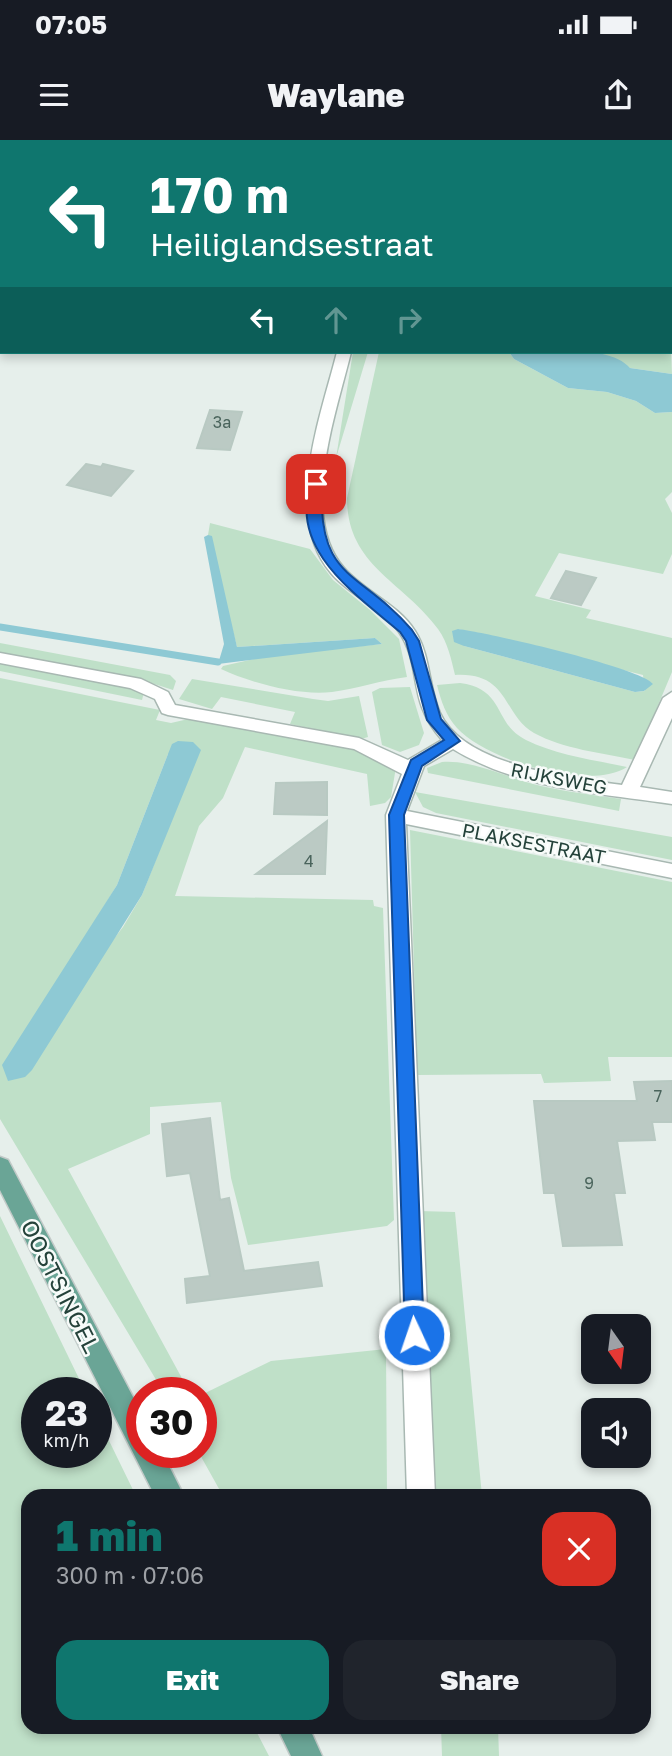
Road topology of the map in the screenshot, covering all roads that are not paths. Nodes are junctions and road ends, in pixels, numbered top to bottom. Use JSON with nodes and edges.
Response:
{"nodes":[{"id":1,"x":344,"y":354,"type":"edge"},
{"id":2,"x":0,"y":658,"type":"edge"},
{"id":3,"x":672,"y":698,"type":"edge"},
{"id":4,"x":453,"y":741,"type":"junction"},
{"id":5,"x":411,"y":771,"type":"junction"},
{"id":6,"x":629,"y":791,"type":"junction"},
{"id":7,"x":672,"y":798,"type":"edge"},
{"id":8,"x":396,"y":815,"type":"junction"},
{"id":9,"x":672,"y":871,"type":"edge"},
{"id":10,"x":0,"y":1167,"type":"edge"},
{"id":11,"x":126,"y":1411,"type":"edge"},
{"id":12,"x":155,"y":1468,"type":"edge"},
{"id":13,"x":166,"y":1489,"type":"edge"},
{"id":14,"x":421,"y":1489,"type":"edge"},
{"id":15,"x":296,"y":1734,"type":"edge"},
{"id":16,"x":307,"y":1756,"type":"edge"}],
"edges":[{"from":1,"to":4,"type":"street"},
{"from":2,"to":5,"type":"street"},
{"from":3,"to":6,"type":"street","name":"RIJKSWEG"},
{"from":4,"to":5,"type":"street"},
{"from":4,"to":6,"type":"street","name":"RIJKSWEG"},
{"from":5,"to":8,"type":"street"},
{"from":6,"to":7,"type":"street","name":"RIJKSWEG"},
{"from":8,"to":9,"type":"street","name":"PLAKSESTRAAT"},
{"from":8,"to":14,"type":"street"},
{"from":10,"to":11,"type":"main road","name":"OOSTSINGEL"},
{"from":12,"to":13,"type":"main road"},
{"from":15,"to":16,"type":"main road"}]}
